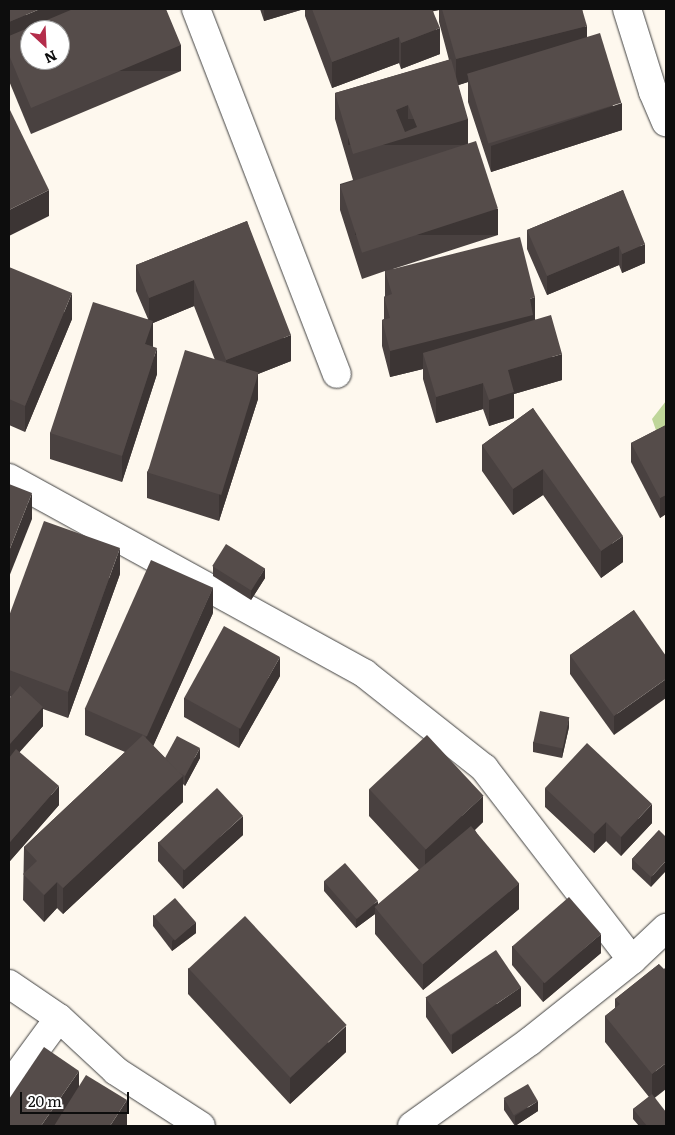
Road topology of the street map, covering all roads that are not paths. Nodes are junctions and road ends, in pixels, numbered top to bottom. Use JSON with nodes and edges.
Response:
{"nodes":[{"id":1,"x":196,"y":9,"type":"edge"},
{"id":2,"x":627,"y":9,"type":"edge"},
{"id":3,"x":666,"y":122,"type":"edge"},
{"id":4,"x":337,"y":374,"type":"dead end"},
{"id":5,"x":9,"y":478,"type":"edge"},
{"id":6,"x":666,"y":928,"type":"edge"},
{"id":7,"x":632,"y":960,"type":"junction"},
{"id":8,"x":9,"y":984,"type":"edge"},
{"id":9,"x":59,"y":1018,"type":"junction"},
{"id":10,"x":9,"y":1086,"type":"edge"},
{"id":11,"x":201,"y":1126,"type":"edge"},
{"id":12,"x":412,"y":1126,"type":"edge"}],
"edges":[{"from":1,"to":4,"type":"street"},
{"from":2,"to":3,"type":"street"},
{"from":5,"to":7,"type":"street"},
{"from":6,"to":7,"type":"street"},
{"from":7,"to":12,"type":"street"},
{"from":8,"to":9,"type":"street"},
{"from":9,"to":10,"type":"street"},
{"from":9,"to":11,"type":"street"}]}
